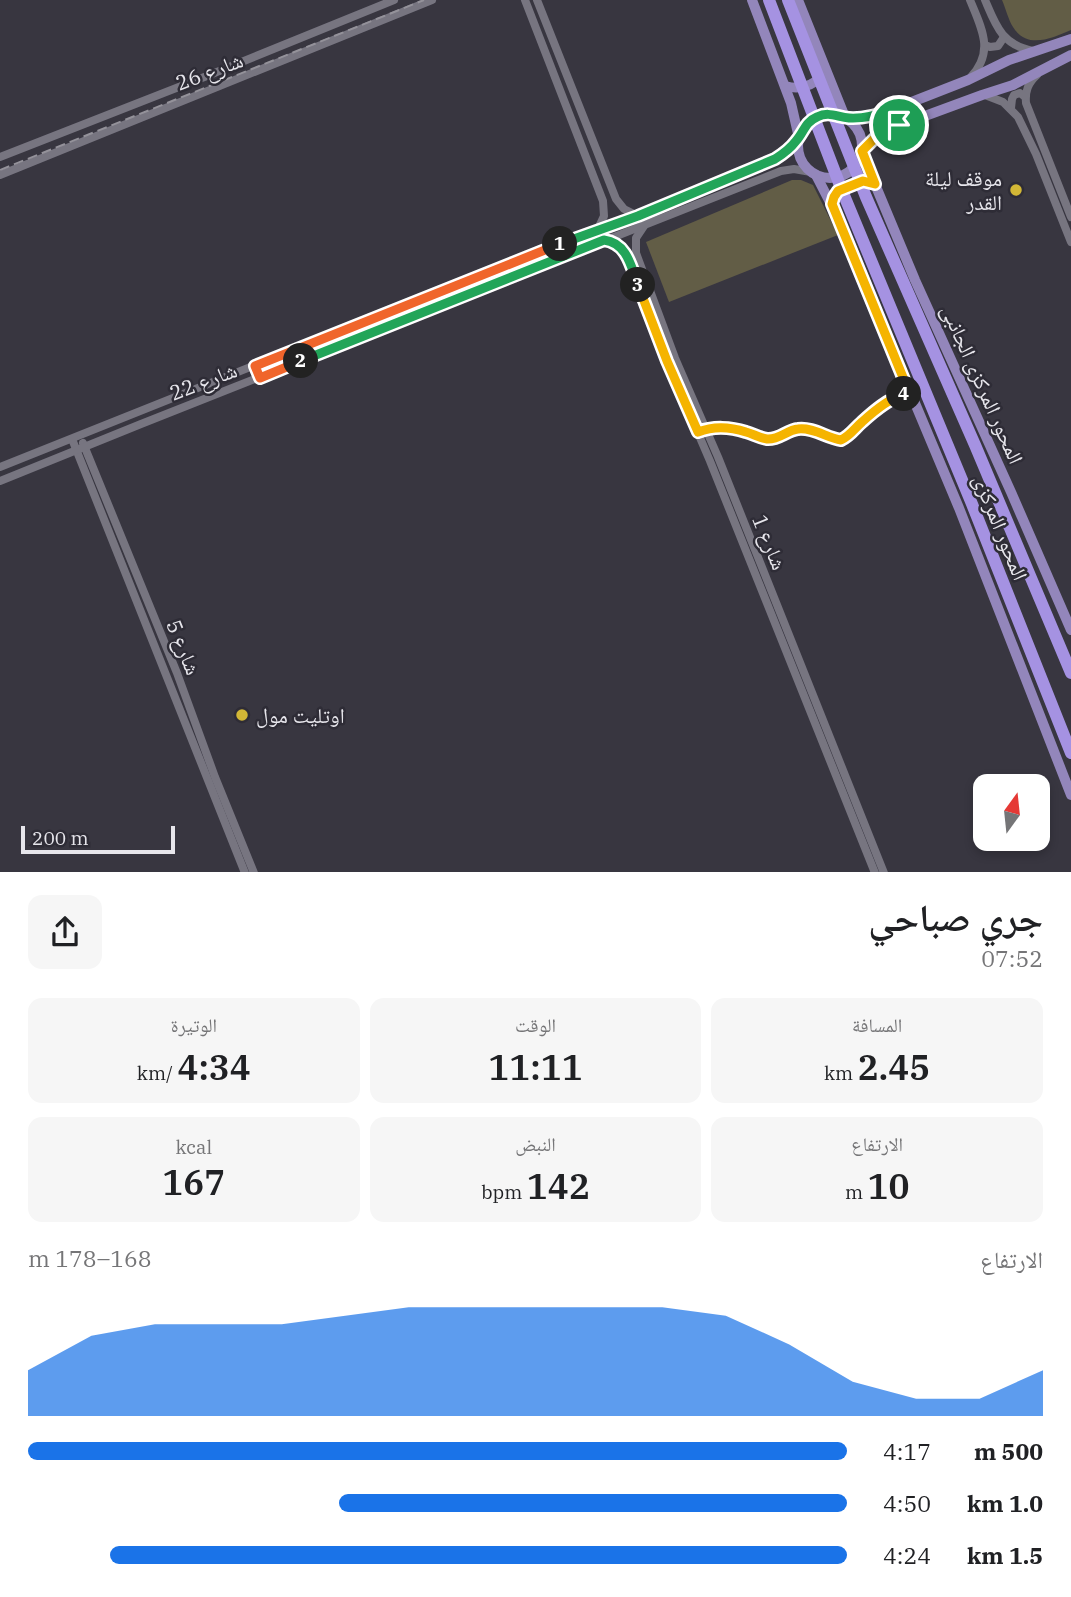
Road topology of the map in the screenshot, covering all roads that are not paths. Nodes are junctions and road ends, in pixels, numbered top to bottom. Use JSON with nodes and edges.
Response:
{"nodes":[{"id":1,"x":394,"y":0,"type":"edge"},
{"id":2,"x":432,"y":0,"type":"edge"},
{"id":3,"x":537,"y":0,"type":"edge"},
{"id":4,"x":752,"y":0,"type":"edge"},
{"id":5,"x":769,"y":0,"type":"edge"},
{"id":6,"x":788,"y":0,"type":"edge"},
{"id":7,"x":798,"y":0,"type":"edge"},
{"id":8,"x":970,"y":0,"type":"edge"},
{"id":9,"x":985,"y":0,"type":"edge"},
{"id":10,"x":525,"y":2,"type":"edge"},
{"id":11,"x":1004,"y":37,"type":"junction"},
{"id":12,"x":302,"y":38,"type":"junction"},
{"id":13,"x":1071,"y":39,"type":"edge"},
{"id":14,"x":985,"y":45,"type":"junction"},
{"id":15,"x":307,"y":51,"type":"junction"},
{"id":16,"x":1036,"y":51,"type":"junction"},
{"id":17,"x":1071,"y":55,"type":"edge"},
{"id":18,"x":1044,"y":69,"type":"junction"},
{"id":19,"x":826,"y":72,"type":"junction"},
{"id":20,"x":968,"y":79,"type":"junction"},
{"id":21,"x":785,"y":86,"type":"junction"},
{"id":22,"x":982,"y":95,"type":"junction"},
{"id":23,"x":1025,"y":97,"type":"junction"},
{"id":24,"x":1012,"y":108,"type":"junction"},
{"id":25,"x":892,"y":110,"type":"junction"},
{"id":26,"x":582,"y":112,"type":"junction"},
{"id":27,"x":571,"y":116,"type":"junction"},
{"id":28,"x":845,"y":118,"type":"junction"},
{"id":29,"x":899,"y":125,"type":"junction"},
{"id":30,"x":799,"y":138,"type":"junction"},
{"id":31,"x":862,"y":152,"type":"junction"},
{"id":32,"x":0,"y":157,"type":"edge"},
{"id":33,"x":775,"y":159,"type":"junction"},
{"id":34,"x":781,"y":171,"type":"junction"},
{"id":35,"x":814,"y":173,"type":"junction"},
{"id":36,"x":0,"y":175,"type":"edge"},
{"id":37,"x":875,"y":184,"type":"junction"},
{"id":38,"x":832,"y":208,"type":"junction"},
{"id":39,"x":638,"y":216,"type":"junction"},
{"id":40,"x":1071,"y":217,"type":"edge"},
{"id":41,"x":645,"y":225,"type":"junction"},
{"id":42,"x":597,"y":230,"type":"junction"},
{"id":43,"x":604,"y":240,"type":"junction"},
{"id":44,"x":1071,"y":242,"type":"edge"},
{"id":45,"x":448,"y":288,"type":"junction"},
{"id":46,"x":453,"y":301,"type":"junction"},
{"id":47,"x":255,"y":366,"type":"junction"},
{"id":48,"x":260,"y":378,"type":"junction"},
{"id":49,"x":909,"y":392,"type":"junction"},
{"id":50,"x":702,"y":430,"type":"junction"},
{"id":51,"x":76,"y":437,"type":"junction"},
{"id":52,"x":81,"y":449,"type":"junction"},
{"id":53,"x":0,"y":467,"type":"edge"},
{"id":54,"x":0,"y":481,"type":"edge"},
{"id":55,"x":1071,"y":630,"type":"edge"},
{"id":56,"x":1071,"y":673,"type":"edge"},
{"id":57,"x":1071,"y":754,"type":"edge"},
{"id":58,"x":838,"y":771,"type":"junction"},
{"id":59,"x":1071,"y":795,"type":"edge"},
{"id":60,"x":245,"y":872,"type":"edge"},
{"id":61,"x":254,"y":872,"type":"edge"},
{"id":62,"x":875,"y":872,"type":"edge"},
{"id":63,"x":884,"y":872,"type":"edge"}],
"edges":[{"from":1,"to":12,"type":"street","name":"شارع 26"},
{"from":2,"to":15,"type":"street","name":"شارع 26"},
{"from":3,"to":26,"type":"street"},
{"from":4,"to":21,"type":"main road"},
{"from":5,"to":57,"type":"highway","name":"المحور المركزى"},
{"from":6,"to":56,"type":"highway","name":"المحور المركزى"},
{"from":7,"to":19,"type":"main road"},
{"from":8,"to":14,"type":"street"},
{"from":9,"to":11,"type":"street"},
{"from":10,"to":27,"type":"street"},
{"from":11,"to":14,"type":"street"},
{"from":11,"to":16,"type":"street"},
{"from":12,"to":15,"type":"street"},
{"from":12,"to":32,"type":"street","name":"شارع 26"},
{"from":13,"to":16,"type":"main road"},
{"from":14,"to":20,"type":"street"},
{"from":15,"to":36,"type":"street","name":"شارع 26"},
{"from":16,"to":20,"type":"main road"},
{"from":17,"to":18,"type":"main road"},
{"from":18,"to":22,"type":"main road"},
{"from":18,"to":23,"type":"street"},
{"from":19,"to":21,"type":"main road"},
{"from":19,"to":28,"type":"main road"},
{"from":20,"to":25,"type":"main road"},
{"from":21,"to":30,"type":"main road"},
{"from":22,"to":24,"type":"street"},
{"from":22,"to":29,"type":"main road"},
{"from":23,"to":24,"type":"street"},
{"from":23,"to":40,"type":"street"},
{"from":24,"to":44,"type":"street"},
{"from":25,"to":28,"type":"main road"},
{"from":25,"to":29,"type":"main road"},
{"from":26,"to":27,"type":"street"},
{"from":26,"to":39,"type":"street"},
{"from":27,"to":42,"type":"street"},
{"from":28,"to":30,"type":"main road"},
{"from":28,"to":31,"type":"main road"},
{"from":29,"to":31,"type":"main road"},
{"from":30,"to":33,"type":"street","name":"شارع 22"},
{"from":30,"to":35,"type":"main road"},
{"from":31,"to":35,"type":"main road"},
{"from":31,"to":37,"type":"main road","name":"المحور المركزى الجانبى"},
{"from":33,"to":34,"type":"street"},
{"from":33,"to":39,"type":"street","name":"شارع 22"},
{"from":34,"to":35,"type":"street","name":"شارع 22"},
{"from":34,"to":41,"type":"street","name":"شارع 22"},
{"from":35,"to":38,"type":"main road"},
{"from":37,"to":38,"type":"main road"},
{"from":37,"to":55,"type":"main road","name":"المحور المركزى الجانبى"},
{"from":38,"to":49,"type":"main road"},
{"from":39,"to":42,"type":"street","name":"شارع 22"},
{"from":41,"to":43,"type":"street","name":"شارع 22"},
{"from":41,"to":50,"type":"street","name":"شارع 1"},
{"from":42,"to":45,"type":"street","name":"شارع 22"},
{"from":43,"to":46,"type":"street","name":"شارع 22"},
{"from":43,"to":50,"type":"street","name":"شارع 1"},
{"from":45,"to":46,"type":"street"},
{"from":45,"to":47,"type":"street","name":"شارع 22"},
{"from":46,"to":48,"type":"street","name":"شارع 22"},
{"from":47,"to":48,"type":"street"},
{"from":47,"to":51,"type":"street","name":"شارع 22"},
{"from":48,"to":52,"type":"street","name":"شارع 22"},
{"from":49,"to":50,"type":"street"},
{"from":49,"to":59,"type":"main road"},
{"from":50,"to":58,"type":"street","name":"شارع 1"},
{"from":51,"to":52,"type":"street","name":"شارع 5"},
{"from":51,"to":53,"type":"street","name":"شارع 22"},
{"from":52,"to":54,"type":"street","name":"شارع 22"},
{"from":52,"to":60,"type":"street","name":"شارع 5"},
{"from":52,"to":61,"type":"street","name":"شارع 5"},
{"from":58,"to":62,"type":"street","name":"شارع 1"},
{"from":58,"to":63,"type":"street","name":"شارع 1"}]}
